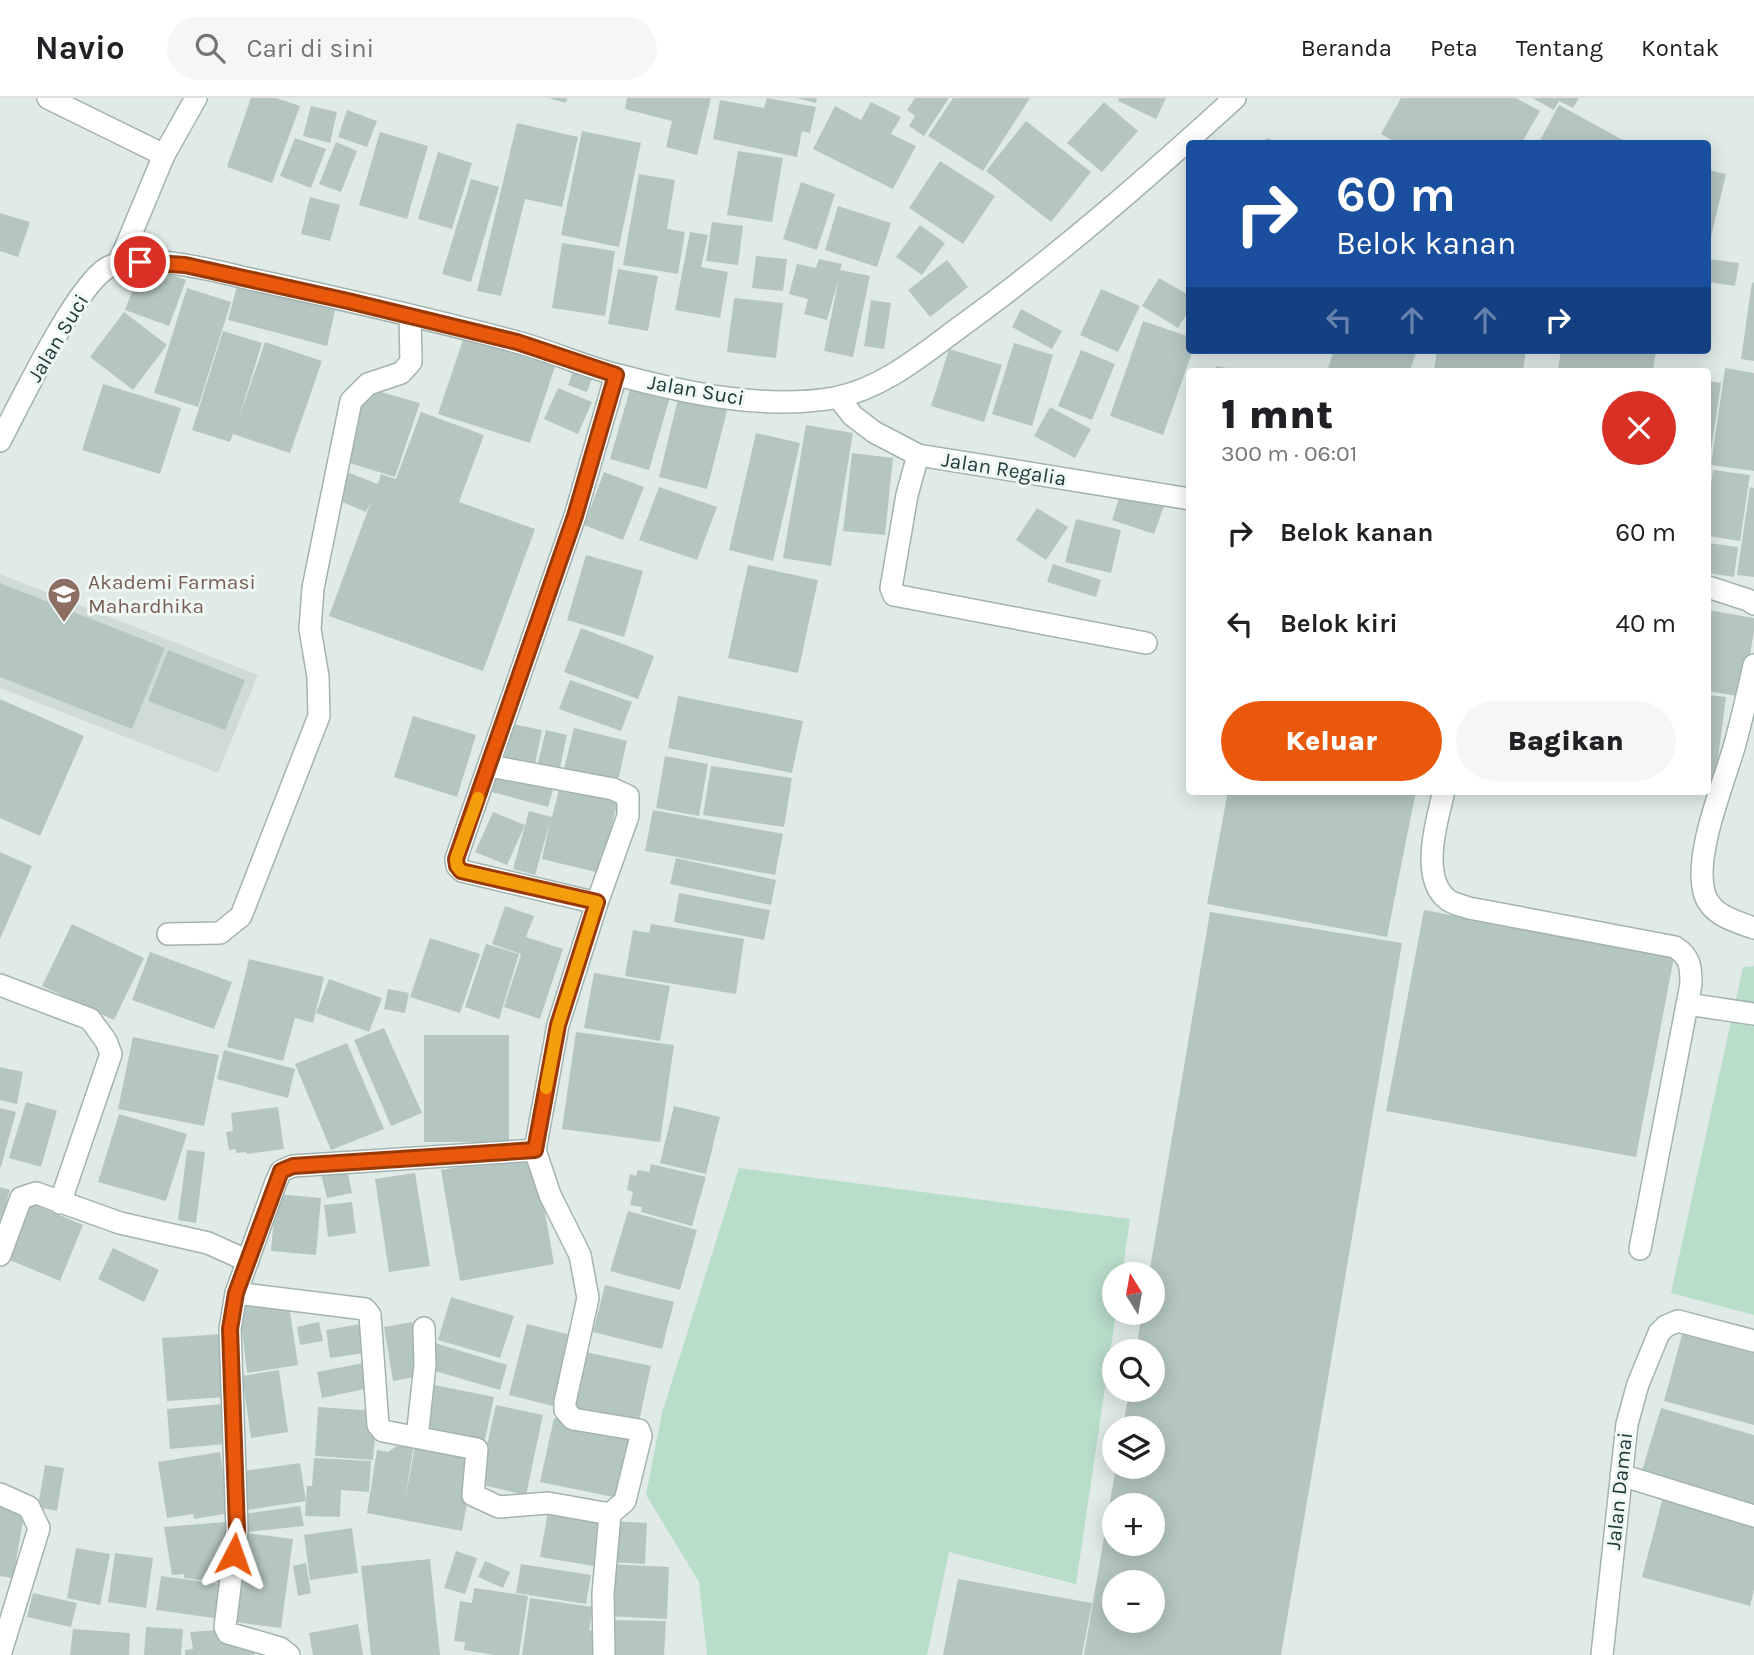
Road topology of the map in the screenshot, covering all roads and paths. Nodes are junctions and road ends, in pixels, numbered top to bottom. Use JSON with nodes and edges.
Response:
{"nodes":[{"id":1,"x":48,"y":98,"type":"edge"},
{"id":2,"x":196,"y":98,"type":"edge"},
{"id":3,"x":1236,"y":98,"type":"edge"},
{"id":4,"x":1187,"y":140,"type":"edge"},
{"id":5,"x":1186,"y":141,"type":"edge"},
{"id":6,"x":164,"y":155,"type":"junction"},
{"id":7,"x":119,"y":263,"type":"junction"},
{"id":8,"x":410,"y":316,"type":"junction"},
{"id":9,"x":616,"y":375,"type":"junction"},
{"id":10,"x":838,"y":397,"type":"junction"},
{"id":11,"x":0,"y":441,"type":"edge"},
{"id":12,"x":918,"y":455,"type":"junction"},
{"id":13,"x":1186,"y":498,"type":"edge"},
{"id":14,"x":1711,"y":588,"type":"edge"},
{"id":15,"x":1754,"y":604,"type":"edge"},
{"id":16,"x":1146,"y":643,"type":"dead end"},
{"id":17,"x":1754,"y":665,"type":"edge"},
{"id":18,"x":489,"y":766,"type":"junction"},
{"id":19,"x":1443,"y":795,"type":"edge"},
{"id":20,"x":597,"y":902,"type":"junction"},
{"id":21,"x":1754,"y":928,"type":"edge"},
{"id":22,"x":168,"y":934,"type":"dead end"},
{"id":23,"x":0,"y":985,"type":"edge"},
{"id":24,"x":1687,"y":1004,"type":"junction"},
{"id":25,"x":1754,"y":1014,"type":"edge"},
{"id":26,"x":535,"y":1150,"type":"junction"},
{"id":27,"x":60,"y":1203,"type":"junction"},
{"id":28,"x":1640,"y":1249,"type":"dead end"},
{"id":29,"x":0,"y":1255,"type":"edge"},
{"id":30,"x":248,"y":1261,"type":"junction"},
{"id":31,"x":236,"y":1293,"type":"junction"},
{"id":32,"x":424,"y":1328,"type":"dead end"},
{"id":33,"x":1754,"y":1341,"type":"edge"},
{"id":34,"x":417,"y":1437,"type":"junction"},
{"id":35,"x":1621,"y":1475,"type":"junction"},
{"id":36,"x":0,"y":1494,"type":"edge"},
{"id":37,"x":610,"y":1514,"type":"junction"},
{"id":38,"x":1754,"y":1516,"type":"edge"},
{"id":39,"x":0,"y":1655,"type":"edge"},
{"id":40,"x":289,"y":1655,"type":"edge"},
{"id":41,"x":604,"y":1655,"type":"edge"},
{"id":42,"x":1602,"y":1655,"type":"edge"}],
"edges":[{"from":1,"to":6,"type":"street"},
{"from":2,"to":6,"type":"street"},
{"from":3,"to":4,"type":"street","name":"Jalan Suci"},
{"from":5,"to":10,"type":"street","name":"Jalan Suci"},
{"from":6,"to":7,"type":"street"},
{"from":7,"to":8,"type":"street","name":"Jalan Suci"},
{"from":7,"to":11,"type":"street","name":"Jalan Suci"},
{"from":8,"to":9,"type":"street","name":"Jalan Suci"},
{"from":8,"to":22,"type":"street"},
{"from":9,"to":10,"type":"street","name":"Jalan Suci"},
{"from":9,"to":18,"type":"street"},
{"from":10,"to":12,"type":"street","name":"Jalan Regalia"},
{"from":12,"to":13,"type":"street","name":"Jalan Regalia"},
{"from":12,"to":16,"type":"street"},
{"from":14,"to":15,"type":"street"},
{"from":17,"to":21,"type":"street"},
{"from":18,"to":20,"type":"street"},
{"from":18,"to":20,"type":"street"},
{"from":19,"to":24,"type":"street"},
{"from":20,"to":26,"type":"street"},
{"from":23,"to":27,"type":"street"},
{"from":24,"to":25,"type":"street"},
{"from":24,"to":28,"type":"street"},
{"from":26,"to":30,"type":"street"},
{"from":26,"to":37,"type":"street"},
{"from":27,"to":29,"type":"street"},
{"from":27,"to":30,"type":"street"},
{"from":30,"to":31,"type":"street"},
{"from":31,"to":34,"type":"street"},
{"from":31,"to":40,"type":"street"},
{"from":32,"to":34,"type":"street"},
{"from":33,"to":35,"type":"street","name":"Jalan Damai"},
{"from":34,"to":37,"type":"street"},
{"from":35,"to":38,"type":"street"},
{"from":35,"to":42,"type":"street","name":"Jalan Damai"},
{"from":36,"to":39,"type":"street"},
{"from":37,"to":41,"type":"street"}]}
